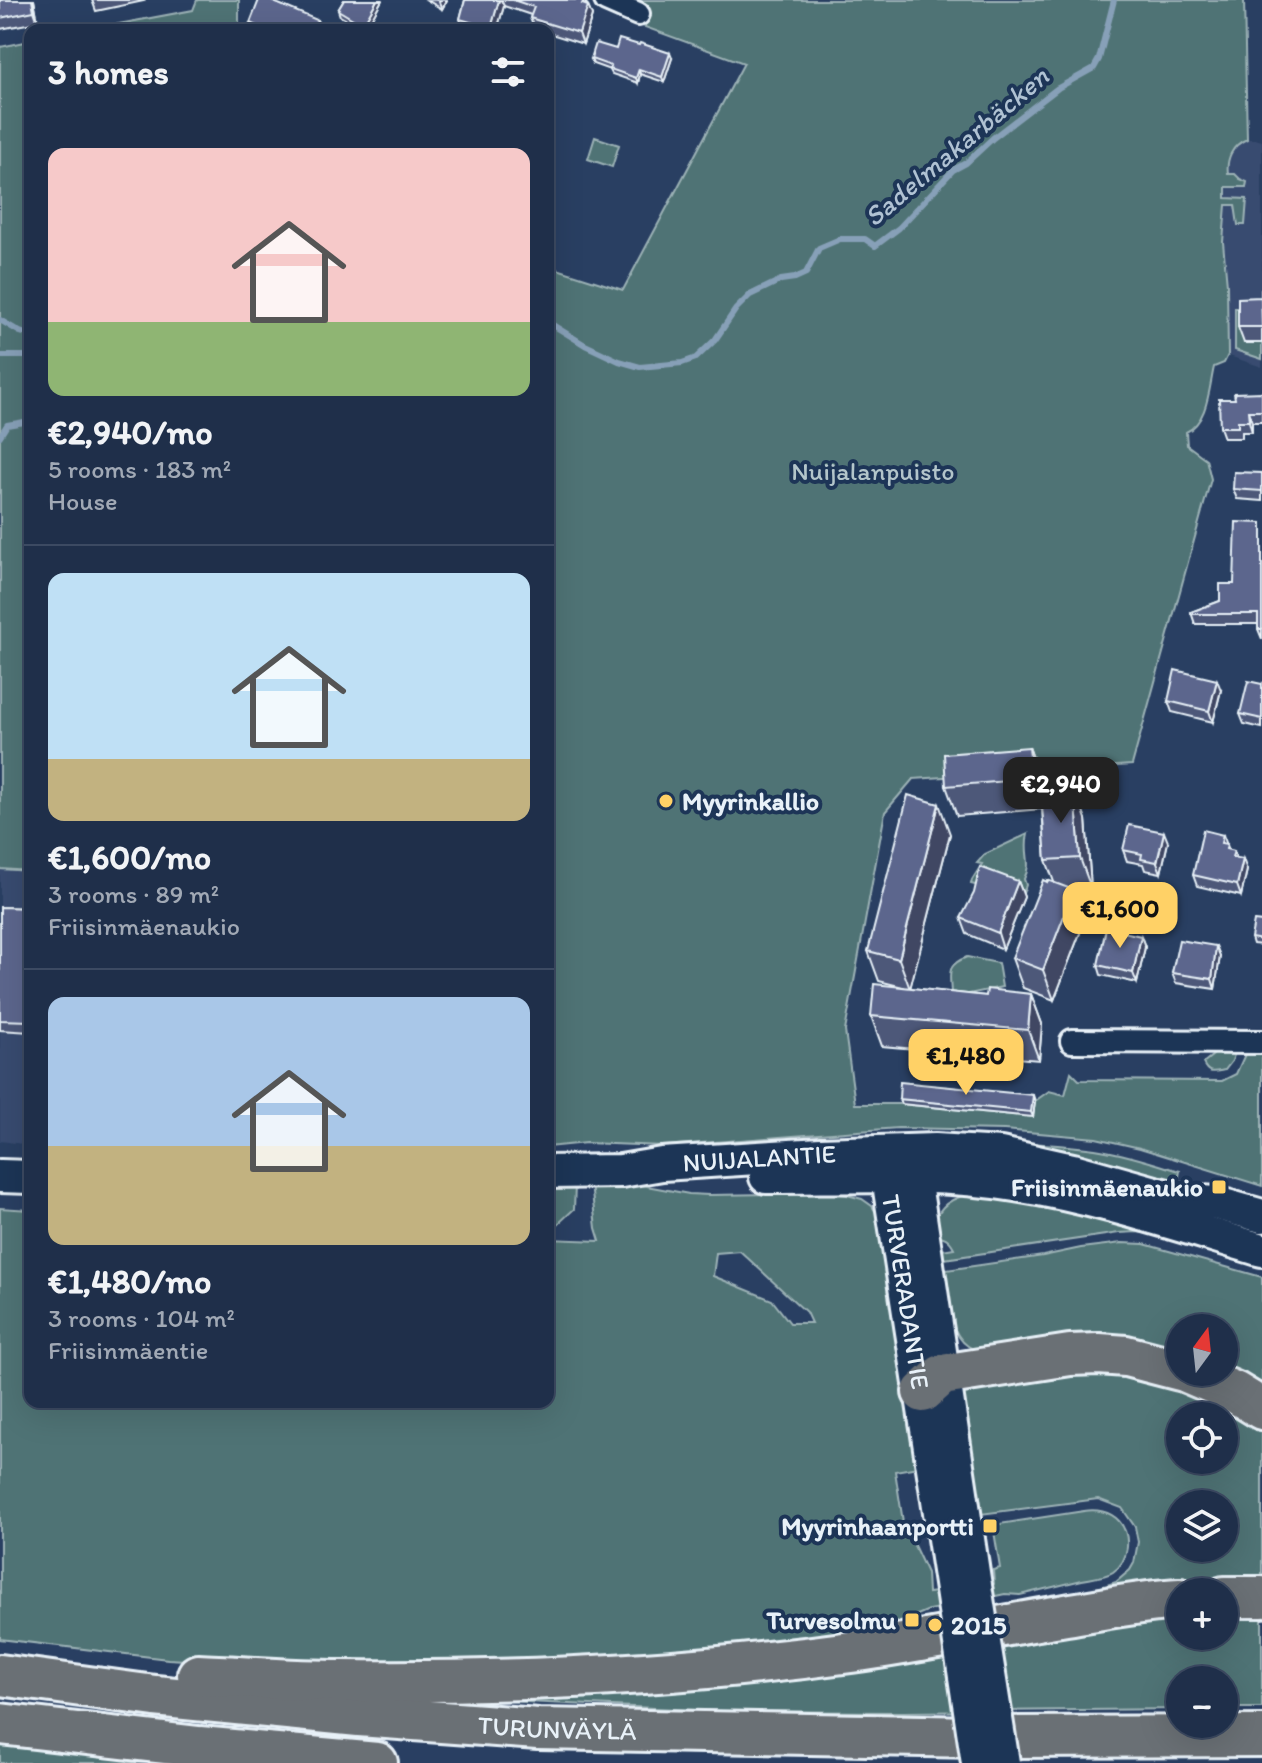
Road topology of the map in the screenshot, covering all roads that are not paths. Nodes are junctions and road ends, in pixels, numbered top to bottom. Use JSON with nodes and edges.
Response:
{"nodes":[{"id":1,"x":606,"y":0,"type":"edge"},
{"id":2,"x":638,"y":14,"type":"dead end"},
{"id":3,"x":1072,"y":1041,"type":"dead end"},
{"id":4,"x":1262,"y":1042,"type":"edge"},
{"id":5,"x":900,"y":1168,"type":"junction"},
{"id":6,"x":554,"y":1172,"type":"edge"},
{"id":7,"x":0,"y":1176,"type":"edge"},
{"id":8,"x":24,"y":1177,"type":"edge"},
{"id":9,"x":1262,"y":1216,"type":"edge"},
{"id":10,"x":1262,"y":1250,"type":"edge"},
{"id":11,"x":1166,"y":1366,"type":"edge"},
{"id":12,"x":932,"y":1383,"type":"junction"},
{"id":13,"x":1220,"y":1386,"type":"edge"},
{"id":14,"x":1262,"y":1409,"type":"edge"},
{"id":15,"x":963,"y":1588,"type":"junction"},
{"id":16,"x":1238,"y":1597,"type":"edge"},
{"id":17,"x":1262,"y":1597,"type":"edge"},
{"id":18,"x":1166,"y":1600,"type":"edge"},
{"id":19,"x":0,"y":1658,"type":"edge"},
{"id":20,"x":0,"y":1675,"type":"edge"},
{"id":21,"x":0,"y":1724,"type":"edge"},
{"id":22,"x":1262,"y":1736,"type":"edge"},
{"id":23,"x":377,"y":1763,"type":"edge"},
{"id":24,"x":978,"y":1763,"type":"edge"},
{"id":25,"x":1003,"y":1763,"type":"edge"}],
"edges":[{"from":1,"to":2,"type":"street"},
{"from":3,"to":4,"type":"street"},
{"from":5,"to":6,"type":"main road","name":"NUIJALANTIE"},
{"from":5,"to":9,"type":"main road"},
{"from":5,"to":10,"type":"main road"},
{"from":5,"to":12,"type":"main road","name":"TURVERADANTIE"},
{"from":7,"to":8,"type":"main road"},
{"from":11,"to":12,"type":"highway"},
{"from":12,"to":15,"type":"main road","name":"TURVERADANTIE"},
{"from":13,"to":14,"type":"highway"},
{"from":15,"to":24,"type":"main road","name":"TURVERADANTIE","bridge":true},
{"from":15,"to":25,"type":"main road","name":"TURVERADANTIE","bridge":true},
{"from":16,"to":17,"type":"highway"},
{"from":18,"to":19,"type":"highway"},
{"from":20,"to":22,"type":"highway","name":"TURUNVÄYLÄ"},
{"from":21,"to":23,"type":"highway"}]}
